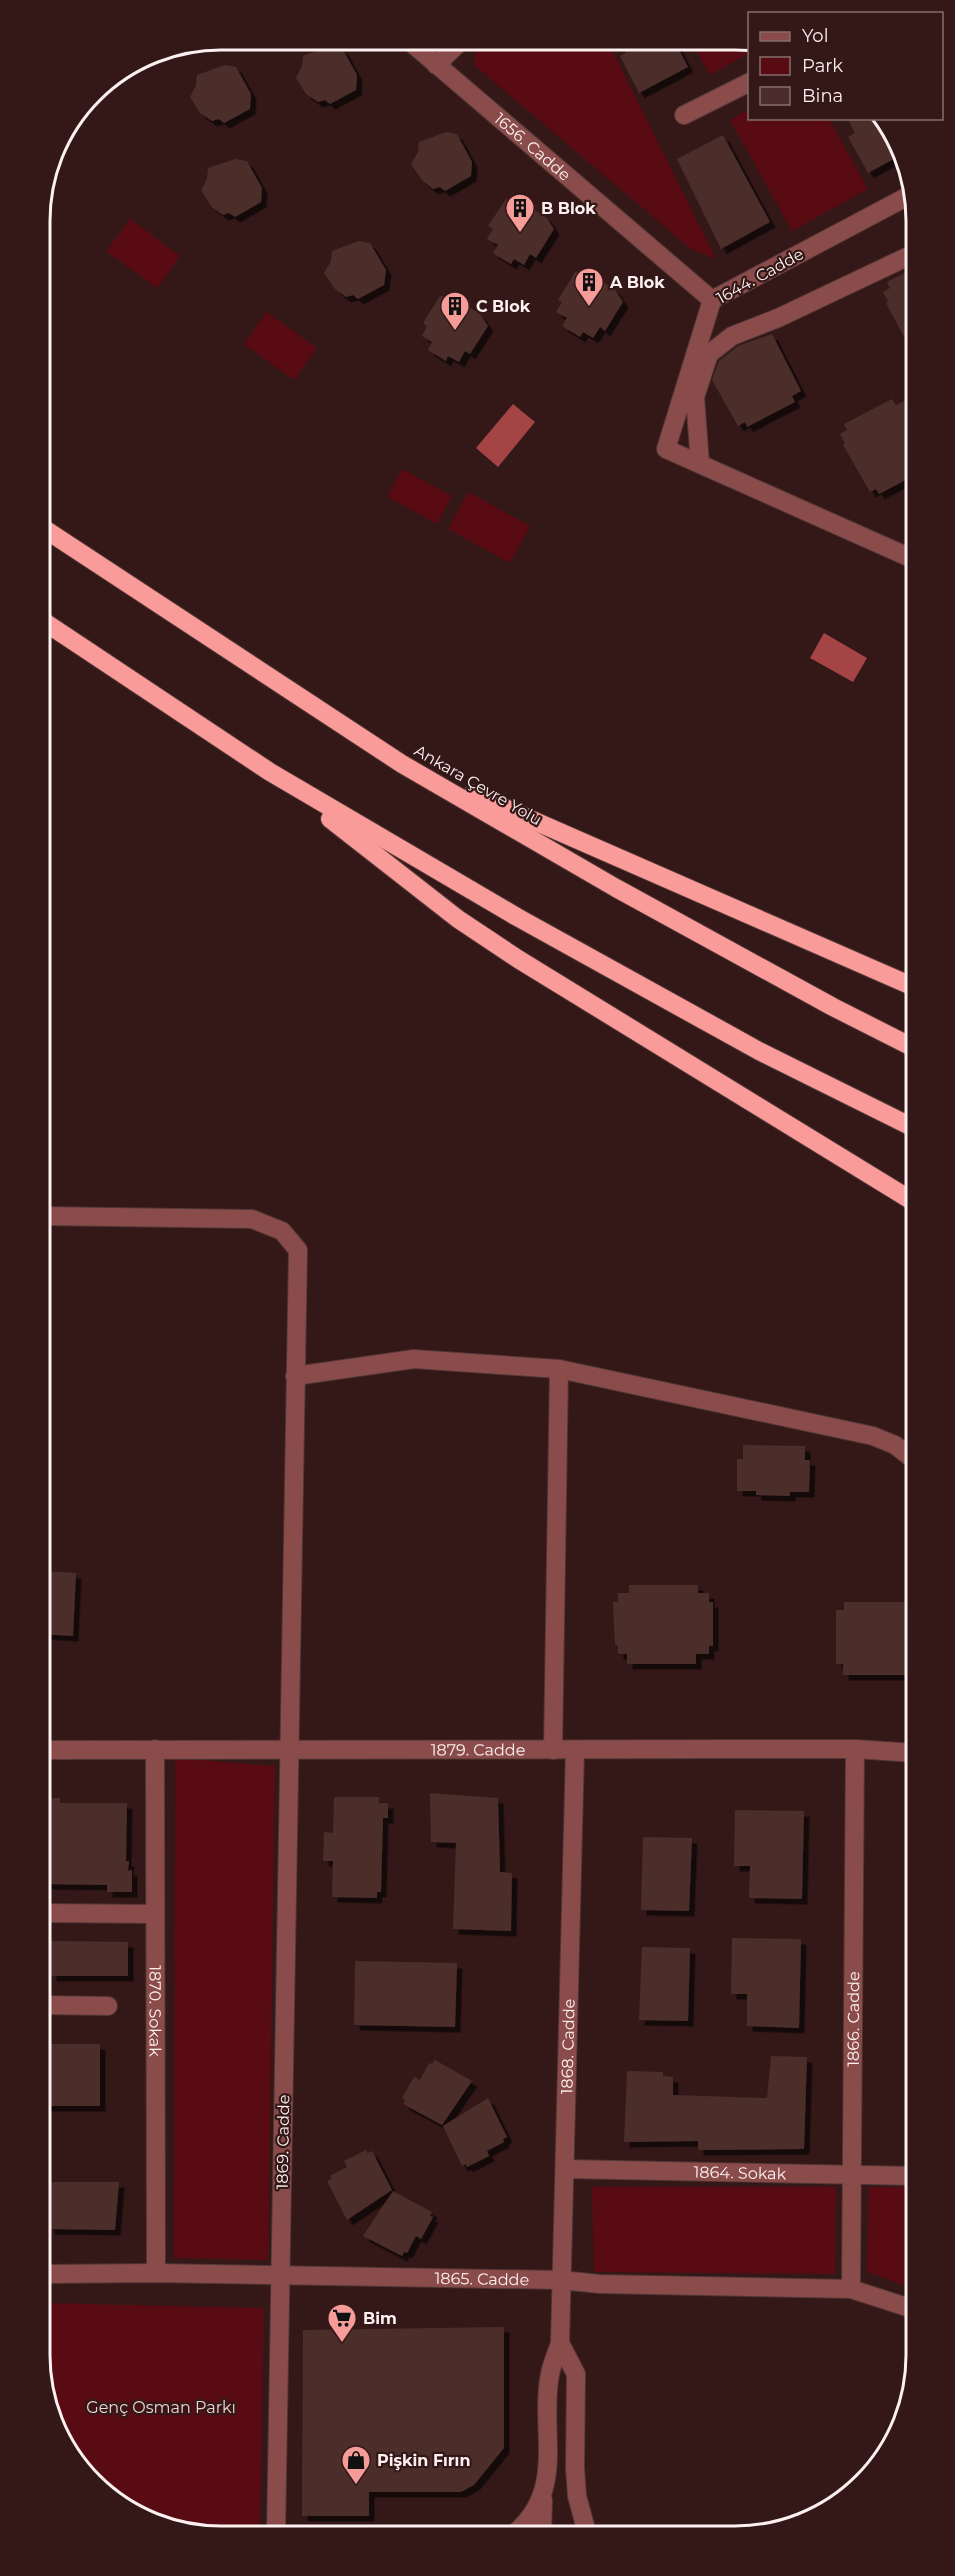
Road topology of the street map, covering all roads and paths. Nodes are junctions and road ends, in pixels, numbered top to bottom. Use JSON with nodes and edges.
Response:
{"nodes":[{"id":1,"x":419,"y":50,"type":"edge"},
{"id":2,"x":451,"y":50,"type":"edge"},
{"id":3,"x":436,"y":65,"type":"junction"},
{"id":4,"x":748,"y":83,"type":"edge"},
{"id":5,"x":684,"y":115,"type":"dead end"},
{"id":6,"x":904,"y":199,"type":"edge"},
{"id":7,"x":906,"y":257,"type":"edge"},
{"id":8,"x":712,"y":300,"type":"junction"},
{"id":9,"x":700,"y":464,"type":"junction"},
{"id":10,"x":50,"y":533,"type":"edge"},
{"id":11,"x":906,"y":556,"type":"edge"},
{"id":12,"x":50,"y":626,"type":"edge"},
{"id":13,"x":402,"y":764,"type":"junction"},
{"id":14,"x":270,"y":772,"type":"junction"},
{"id":15,"x":906,"y":983,"type":"edge"},
{"id":16,"x":906,"y":1044,"type":"edge"},
{"id":17,"x":906,"y":1124,"type":"edge"},
{"id":18,"x":906,"y":1197,"type":"edge"},
{"id":19,"x":50,"y":1216,"type":"edge"},
{"id":20,"x":560,"y":1369,"type":"junction"},
{"id":21,"x":295,"y":1376,"type":"junction"},
{"id":22,"x":905,"y":1453,"type":"edge"},
{"id":23,"x":155,"y":1749,"type":"junction"},
{"id":24,"x":855,"y":1749,"type":"junction"},
{"id":25,"x":50,"y":1750,"type":"edge"},
{"id":26,"x":289,"y":1750,"type":"junction"},
{"id":27,"x":553,"y":1750,"type":"junction"},
{"id":28,"x":575,"y":1750,"type":"junction"},
{"id":29,"x":905,"y":1752,"type":"edge"},
{"id":30,"x":50,"y":1913,"type":"edge"},
{"id":31,"x":156,"y":1914,"type":"junction"},
{"id":32,"x":50,"y":2005,"type":"edge"},
{"id":33,"x":108,"y":2006,"type":"dead end"},
{"id":34,"x":566,"y":2169,"type":"junction"},
{"id":35,"x":851,"y":2175,"type":"junction"},
{"id":36,"x":905,"y":2176,"type":"edge"},
{"id":37,"x":156,"y":2272,"type":"junction"},
{"id":38,"x":50,"y":2274,"type":"edge"},
{"id":39,"x":280,"y":2275,"type":"junction"},
{"id":40,"x":560,"y":2280,"type":"junction"},
{"id":41,"x":851,"y":2289,"type":"junction"},
{"id":42,"x":905,"y":2306,"type":"edge"},
{"id":43,"x":560,"y":2343,"type":"junction"},
{"id":44,"x":544,"y":2489,"type":"junction"},
{"id":45,"x":577,"y":2496,"type":"junction"},
{"id":46,"x":276,"y":2526,"type":"edge"},
{"id":47,"x":524,"y":2526,"type":"edge"},
{"id":48,"x":542,"y":2526,"type":"edge"},
{"id":49,"x":576,"y":2526,"type":"edge"},
{"id":50,"x":584,"y":2526,"type":"edge"}],
"edges":[{"from":1,"to":3,"type":"street","name":"1656. Cadde"},
{"from":2,"to":3,"type":"street"},
{"from":3,"to":8,"type":"street","name":"1656. Cadde"},
{"from":4,"to":5,"type":"street"},
{"from":6,"to":8,"type":"street","name":"1644. Cadde"},
{"from":7,"to":9,"type":"street"},
{"from":8,"to":9,"type":"street","name":"1644. Cadde"},
{"from":9,"to":11,"type":"street"},
{"from":10,"to":13,"type":"highway","name":"Ankara Çevre Yolu"},
{"from":12,"to":14,"type":"highway"},
{"from":13,"to":15,"type":"highway"},
{"from":13,"to":16,"type":"highway","name":"Ankara Çevre Yolu"},
{"from":14,"to":17,"type":"highway"},
{"from":14,"to":18,"type":"highway"},
{"from":19,"to":21,"type":"street","name":"1869. Cadde"},
{"from":20,"to":21,"type":"street"},
{"from":20,"to":22,"type":"street"},
{"from":20,"to":27,"type":"street"},
{"from":21,"to":26,"type":"street","name":"1869. Cadde"},
{"from":23,"to":25,"type":"street","name":"1879. Cadde"},
{"from":23,"to":26,"type":"street","name":"1879. Cadde"},
{"from":23,"to":31,"type":"street","name":"1870. Sokak"},
{"from":24,"to":28,"type":"street","name":"1879. Cadde"},
{"from":24,"to":29,"type":"street","name":"1879. Cadde"},
{"from":24,"to":35,"type":"street","name":"1866. Cadde"},
{"from":26,"to":27,"type":"street","name":"1879. Cadde"},
{"from":26,"to":39,"type":"street","name":"1869. Cadde"},
{"from":27,"to":28,"type":"street","name":"1879. Cadde"},
{"from":28,"to":34,"type":"street","name":"1868. Cadde"},
{"from":30,"to":31,"type":"street"},
{"from":31,"to":37,"type":"street","name":"1870. Sokak"},
{"from":32,"to":33,"type":"street"},
{"from":34,"to":35,"type":"street","name":"1864. Sokak"},
{"from":34,"to":40,"type":"street","name":"1868. Cadde"},
{"from":35,"to":36,"type":"street","name":"1864. Sokak"},
{"from":35,"to":41,"type":"street","name":"1866. Cadde"},
{"from":37,"to":38,"type":"street","name":"1865. Cadde"},
{"from":37,"to":39,"type":"street","name":"1865. Cadde"},
{"from":39,"to":40,"type":"street","name":"1865. Cadde"},
{"from":39,"to":46,"type":"street","name":"1869. Cadde"},
{"from":40,"to":41,"type":"street","name":"1865. Cadde"},
{"from":40,"to":43,"type":"street","name":"1868. Cadde"},
{"from":41,"to":42,"type":"street","name":"1865. Cadde"},
{"from":43,"to":44,"type":"street","name":"1868. Cadde"},
{"from":43,"to":45,"type":"street","name":"1868. Cadde"},
{"from":44,"to":47,"type":"street","name":"1868. Cadde"},
{"from":44,"to":48,"type":"street","name":"1868. Cadde"},
{"from":45,"to":49,"type":"street","name":"1868. Cadde"},
{"from":45,"to":50,"type":"street","name":"1868. Cadde"}]}
